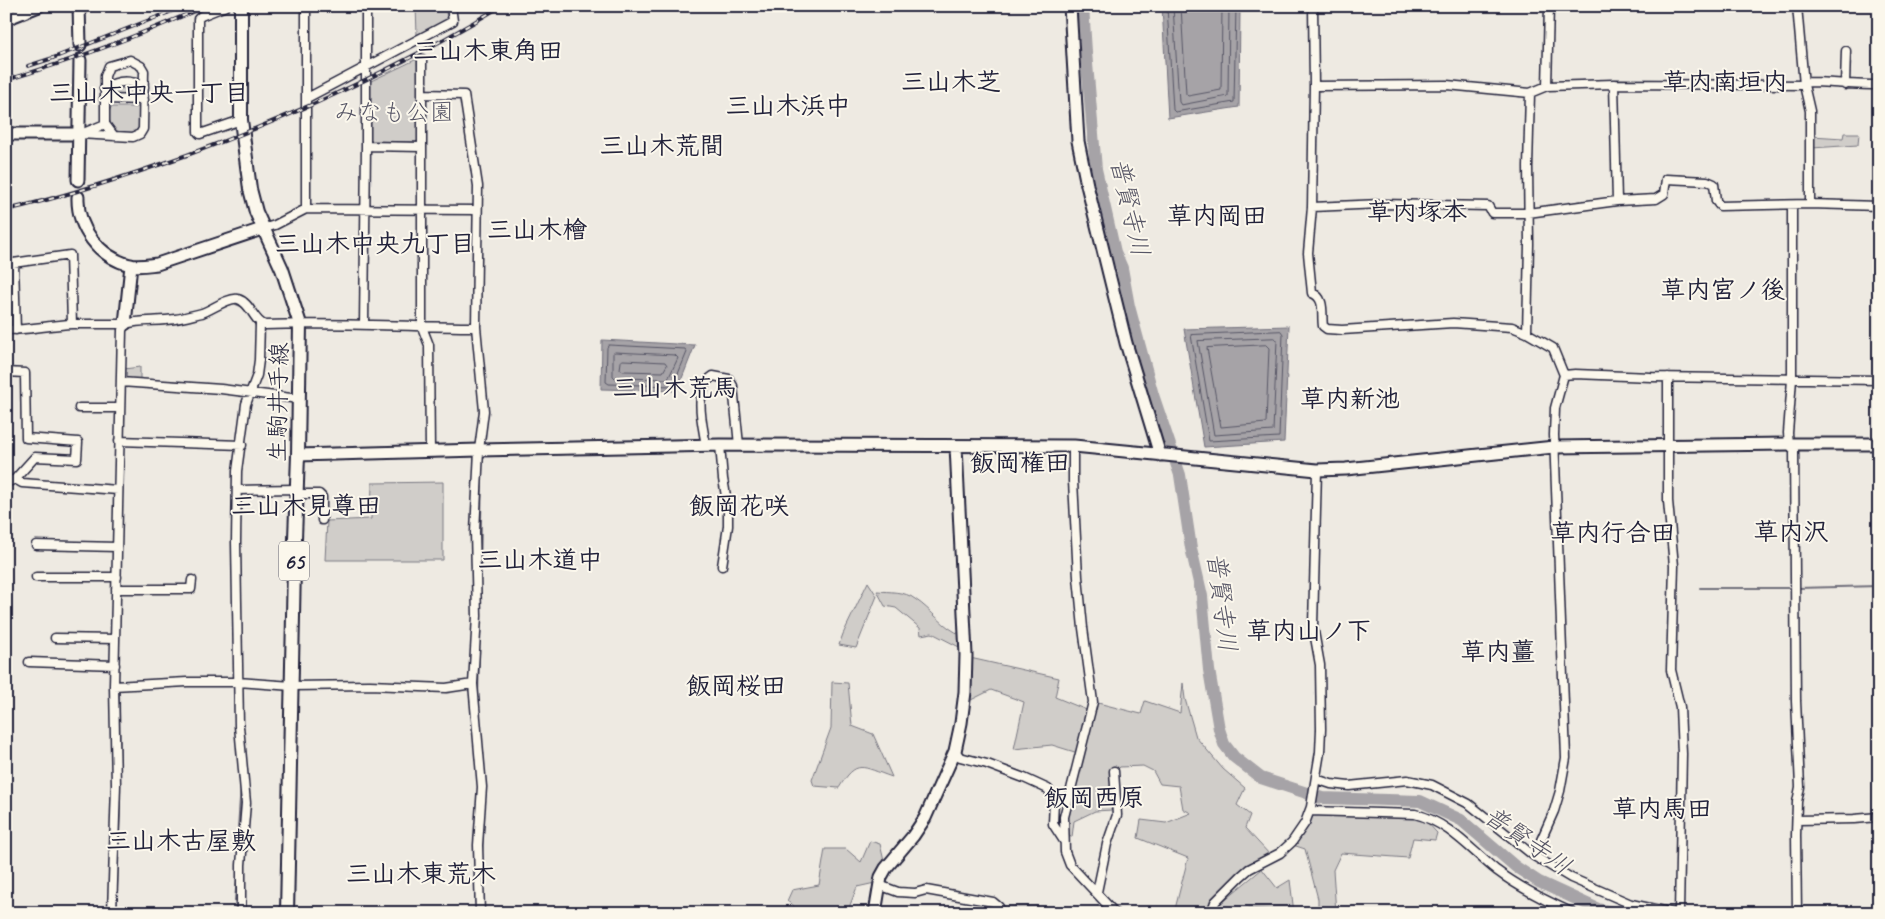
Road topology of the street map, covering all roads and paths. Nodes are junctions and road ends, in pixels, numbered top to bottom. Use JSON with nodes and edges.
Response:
{"nodes":[{"id":1,"x":39,"y":6,"type":"edge"},
{"id":2,"x":79,"y":6,"type":"edge"},
{"id":3,"x":226,"y":6,"type":"edge"},
{"id":4,"x":241,"y":6,"type":"edge"},
{"id":5,"x":306,"y":6,"type":"edge"},
{"id":6,"x":366,"y":6,"type":"edge"},
{"id":7,"x":451,"y":6,"type":"edge"},
{"id":8,"x":1070,"y":6,"type":"edge"},
{"id":9,"x":1313,"y":6,"type":"edge"},
{"id":10,"x":1549,"y":6,"type":"edge"},
{"id":11,"x":1797,"y":6,"type":"edge"},
{"id":12,"x":6,"y":19,"type":"edge"},
{"id":13,"x":80,"y":45,"type":"dead end"},
{"id":14,"x":1846,"y":51,"type":"dead end"},
{"id":15,"x":422,"y":59,"type":"dead end"},
{"id":16,"x":80,"y":60,"type":"dead end"},
{"id":17,"x":366,"y":68,"type":"junction"},
{"id":18,"x":1614,"y":84,"type":"junction"},
{"id":19,"x":1804,"y":84,"type":"junction"},
{"id":20,"x":1845,"y":85,"type":"junction"},
{"id":21,"x":1879,"y":85,"type":"edge"},
{"id":22,"x":1314,"y":86,"type":"junction"},
{"id":23,"x":1547,"y":86,"type":"junction"},
{"id":24,"x":144,"y":87,"type":"junction"},
{"id":25,"x":104,"y":89,"type":"junction"},
{"id":26,"x":1530,"y":93,"type":"junction"},
{"id":27,"x":422,"y":94,"type":"junction"},
{"id":28,"x":307,"y":98,"type":"junction"},
{"id":29,"x":104,"y":99,"type":"junction"},
{"id":30,"x":144,"y":100,"type":"junction"},
{"id":31,"x":241,"y":120,"type":"junction"},
{"id":32,"x":105,"y":124,"type":"junction"},
{"id":33,"x":6,"y":134,"type":"edge"},
{"id":34,"x":79,"y":134,"type":"junction"},
{"id":35,"x":114,"y":136,"type":"junction"},
{"id":36,"x":366,"y":146,"type":"junction"},
{"id":37,"x":422,"y":147,"type":"junction"},
{"id":38,"x":78,"y":180,"type":"dead end"},
{"id":39,"x":78,"y":197,"type":"dead end"},
{"id":40,"x":1617,"y":201,"type":"junction"},
{"id":41,"x":1810,"y":204,"type":"junction"},
{"id":42,"x":1792,"y":205,"type":"junction"},
{"id":43,"x":1312,"y":206,"type":"junction"},
{"id":44,"x":1879,"y":206,"type":"edge"},
{"id":45,"x":306,"y":209,"type":"junction"},
{"id":46,"x":365,"y":210,"type":"junction"},
{"id":47,"x":423,"y":210,"type":"junction"},
{"id":48,"x":477,"y":210,"type":"junction"},
{"id":49,"x":1528,"y":213,"type":"junction"},
{"id":50,"x":262,"y":229,"type":"junction"},
{"id":51,"x":10,"y":263,"type":"edge"},
{"id":52,"x":131,"y":265,"type":"junction"},
{"id":53,"x":260,"y":323,"type":"junction"},
{"id":54,"x":72,"y":324,"type":"junction"},
{"id":55,"x":125,"y":324,"type":"junction"},
{"id":56,"x":300,"y":324,"type":"junction"},
{"id":57,"x":364,"y":325,"type":"junction"},
{"id":58,"x":422,"y":327,"type":"junction"},
{"id":59,"x":476,"y":327,"type":"junction"},
{"id":60,"x":6,"y":330,"type":"edge"},
{"id":61,"x":16,"y":330,"type":"junction"},
{"id":62,"x":1528,"y":333,"type":"junction"},
{"id":63,"x":6,"y":372,"type":"edge"},
{"id":64,"x":1564,"y":375,"type":"junction"},
{"id":65,"x":1668,"y":377,"type":"junction"},
{"id":66,"x":1792,"y":379,"type":"junction"},
{"id":67,"x":1879,"y":380,"type":"edge"},
{"id":68,"x":121,"y":382,"type":"junction"},
{"id":69,"x":250,"y":393,"type":"junction"},
{"id":70,"x":299,"y":399,"type":"junction"},
{"id":71,"x":79,"y":408,"type":"dead end"},
{"id":72,"x":120,"y":408,"type":"junction"},
{"id":73,"x":119,"y":440,"type":"junction"},
{"id":74,"x":1789,"y":444,"type":"junction"},
{"id":75,"x":1879,"y":444,"type":"edge"},
{"id":76,"x":242,"y":445,"type":"junction"},
{"id":77,"x":720,"y":445,"type":"junction"},
{"id":78,"x":739,"y":445,"type":"junction"},
{"id":79,"x":1667,"y":445,"type":"junction"},
{"id":80,"x":706,"y":446,"type":"junction"},
{"id":81,"x":956,"y":446,"type":"junction"},
{"id":82,"x":1074,"y":446,"type":"junction"},
{"id":83,"x":1554,"y":446,"type":"junction"},
{"id":84,"x":479,"y":450,"type":"junction"},
{"id":85,"x":430,"y":452,"type":"junction"},
{"id":86,"x":298,"y":455,"type":"junction"},
{"id":87,"x":1163,"y":456,"type":"junction"},
{"id":88,"x":1317,"y":470,"type":"junction"},
{"id":89,"x":15,"y":479,"type":"junction"},
{"id":90,"x":6,"y":483,"type":"edge"},
{"id":91,"x":118,"y":490,"type":"junction"},
{"id":92,"x":238,"y":490,"type":"junction"},
{"id":93,"x":297,"y":491,"type":"junction"},
{"id":94,"x":322,"y":520,"type":"dead end"},
{"id":95,"x":36,"y":545,"type":"dead end"},
{"id":96,"x":117,"y":546,"type":"junction"},
{"id":97,"x":722,"y":566,"type":"dead end"},
{"id":98,"x":36,"y":577,"type":"dead end"},
{"id":99,"x":117,"y":577,"type":"junction"},
{"id":100,"x":192,"y":580,"type":"dead end"},
{"id":101,"x":116,"y":589,"type":"junction"},
{"id":102,"x":55,"y":638,"type":"dead end"},
{"id":103,"x":115,"y":639,"type":"junction"},
{"id":104,"x":29,"y":662,"type":"dead end"},
{"id":105,"x":115,"y":665,"type":"junction"},
{"id":106,"x":238,"y":682,"type":"junction"},
{"id":107,"x":473,"y":684,"type":"junction"},
{"id":108,"x":114,"y":686,"type":"junction"},
{"id":109,"x":292,"y":686,"type":"junction"},
{"id":110,"x":955,"y":751,"type":"junction"},
{"id":111,"x":1114,"y":771,"type":"dead end"},
{"id":112,"x":1316,"y":781,"type":"junction"},
{"id":113,"x":1310,"y":809,"type":"junction"},
{"id":114,"x":1879,"y":817,"type":"edge"},
{"id":115,"x":1797,"y":820,"type":"junction"},
{"id":116,"x":1064,"y":841,"type":"junction"},
{"id":117,"x":1534,"y":856,"type":"junction"},
{"id":118,"x":879,"y":885,"type":"junction"},
{"id":119,"x":1097,"y":892,"type":"junction"},
{"id":120,"x":112,"y":913,"type":"edge"},
{"id":121,"x":240,"y":913,"type":"edge"},
{"id":122,"x":285,"y":913,"type":"edge"},
{"id":123,"x":480,"y":913,"type":"edge"},
{"id":124,"x":875,"y":913,"type":"edge"},
{"id":125,"x":999,"y":913,"type":"edge"},
{"id":126,"x":1115,"y":913,"type":"edge"},
{"id":127,"x":1211,"y":913,"type":"edge"},
{"id":128,"x":1573,"y":913,"type":"edge"},
{"id":129,"x":1674,"y":913,"type":"edge"},
{"id":130,"x":1679,"y":913,"type":"edge"},
{"id":131,"x":1796,"y":913,"type":"edge"}],
"edges":[{"from":1,"to":12,"type":"street"},
{"from":2,"to":13,"type":"street"},
{"from":3,"to":31,"type":"street"},
{"from":4,"to":31,"type":"main road","name":"生駒井手線","number":"65"},
{"from":5,"to":28,"type":"street"},
{"from":6,"to":17,"type":"street"},
{"from":7,"to":17,"type":"street"},
{"from":8,"to":87,"type":"street"},
{"from":9,"to":22,"type":"street"},
{"from":10,"to":23,"type":"street"},
{"from":11,"to":19,"type":"street"},
{"from":14,"to":20,"type":"street"},
{"from":15,"to":27,"type":"street"},
{"from":16,"to":34,"type":"street"},
{"from":17,"to":28,"type":"street"},
{"from":17,"to":36,"type":"street"},
{"from":18,"to":19,"type":"street"},
{"from":18,"to":23,"type":"street"},
{"from":18,"to":40,"type":"street"},
{"from":19,"to":20,"type":"street"},
{"from":19,"to":41,"type":"street"},
{"from":20,"to":21,"type":"street"},
{"from":22,"to":26,"type":"street"},
{"from":22,"to":43,"type":"street"},
{"from":23,"to":26,"type":"street"},
{"from":24,"to":25,"type":"street"},
{"from":24,"to":25,"type":"street"},
{"from":24,"to":30,"type":"street"},
{"from":25,"to":29,"type":"street"},
{"from":26,"to":49,"type":"street"},
{"from":27,"to":37,"type":"street"},
{"from":27,"to":48,"type":"street"},
{"from":28,"to":45,"type":"street"},
{"from":29,"to":30,"type":"street"},
{"from":29,"to":32,"type":"street"},
{"from":30,"to":35,"type":"street"},
{"from":31,"to":50,"type":"main road","name":"生駒井手線","number":"65"},
{"from":32,"to":34,"type":"street"},
{"from":32,"to":35,"type":"street"},
{"from":33,"to":34,"type":"street"},
{"from":34,"to":35,"type":"street"},
{"from":34,"to":38,"type":"street"},
{"from":36,"to":37,"type":"street"},
{"from":36,"to":46,"type":"street"},
{"from":37,"to":47,"type":"street"},
{"from":39,"to":52,"type":"street"},
{"from":40,"to":42,"type":"street"},
{"from":40,"to":49,"type":"street"},
{"from":41,"to":42,"type":"street"},
{"from":41,"to":44,"type":"street"},
{"from":42,"to":66,"type":"street"},
{"from":43,"to":49,"type":"street"},
{"from":43,"to":62,"type":"street"},
{"from":45,"to":46,"type":"street"},
{"from":45,"to":50,"type":"street"},
{"from":46,"to":47,"type":"street"},
{"from":46,"to":57,"type":"street"},
{"from":47,"to":48,"type":"street"},
{"from":47,"to":58,"type":"street"},
{"from":48,"to":59,"type":"street"},
{"from":49,"to":62,"type":"street"},
{"from":50,"to":52,"type":"street"},
{"from":50,"to":56,"type":"main road","name":"生駒井手線","number":"65"},
{"from":51,"to":54,"type":"street"},
{"from":51,"to":61,"type":"street"},
{"from":52,"to":55,"type":"street"},
{"from":53,"to":55,"type":"street"},
{"from":53,"to":56,"type":"street"},
{"from":53,"to":69,"type":"street"},
{"from":54,"to":55,"type":"street"},
{"from":54,"to":61,"type":"street"},
{"from":55,"to":68,"type":"street"},
{"from":56,"to":57,"type":"street"},
{"from":56,"to":70,"type":"main road","name":"生駒井手線","number":"65"},
{"from":57,"to":58,"type":"street"},
{"from":58,"to":59,"type":"street"},
{"from":58,"to":85,"type":"street"},
{"from":59,"to":84,"type":"street"},
{"from":60,"to":61,"type":"street"},
{"from":62,"to":64,"type":"street"},
{"from":63,"to":89,"type":"street"},
{"from":64,"to":65,"type":"street"},
{"from":64,"to":83,"type":"street"},
{"from":65,"to":66,"type":"street"},
{"from":65,"to":79,"type":"street"},
{"from":66,"to":67,"type":"street"},
{"from":66,"to":74,"type":"street"},
{"from":68,"to":69,"type":"street"},
{"from":68,"to":72,"type":"street"},
{"from":69,"to":70,"type":"street"},
{"from":69,"to":76,"type":"street"},
{"from":70,"to":86,"type":"main road","name":"生駒井手線","number":"65"},
{"from":71,"to":72,"type":"street"},
{"from":72,"to":73,"type":"street"},
{"from":73,"to":76,"type":"street"},
{"from":73,"to":91,"type":"street"},
{"from":74,"to":75,"type":"street"},
{"from":74,"to":79,"type":"street"},
{"from":74,"to":115,"type":"street"},
{"from":76,"to":92,"type":"street"},
{"from":77,"to":78,"type":"street"},
{"from":77,"to":80,"type":"street"},
{"from":77,"to":97,"type":"street"},
{"from":78,"to":80,"type":"street"},
{"from":78,"to":81,"type":"street"},
{"from":79,"to":83,"type":"street"},
{"from":79,"to":130,"type":"street"},
{"from":80,"to":84,"type":"street"},
{"from":81,"to":82,"type":"street"},
{"from":81,"to":110,"type":"street"},
{"from":82,"to":87,"type":"street"},
{"from":82,"to":116,"type":"street"},
{"from":83,"to":88,"type":"street"},
{"from":83,"to":117,"type":"street"},
{"from":84,"to":85,"type":"street"},
{"from":84,"to":107,"type":"street"},
{"from":85,"to":86,"type":"street"},
{"from":86,"to":93,"type":"main road","name":"生駒井手線","number":"65"},
{"from":87,"to":88,"type":"street"},
{"from":88,"to":112,"type":"street"},
{"from":89,"to":90,"type":"street"},
{"from":89,"to":91,"type":"street"},
{"from":91,"to":96,"type":"street"},
{"from":92,"to":93,"type":"street"},
{"from":92,"to":106,"type":"street"},
{"from":93,"to":94,"type":"street"},
{"from":93,"to":109,"type":"main road","name":"生駒井手線","number":"65"},
{"from":95,"to":96,"type":"street"},
{"from":96,"to":99,"type":"street"},
{"from":98,"to":99,"type":"street"},
{"from":99,"to":101,"type":"street"},
{"from":100,"to":101,"type":"street"},
{"from":101,"to":103,"type":"street"},
{"from":102,"to":103,"type":"street"},
{"from":103,"to":105,"type":"street"},
{"from":104,"to":105,"type":"street"},
{"from":105,"to":108,"type":"street"},
{"from":106,"to":108,"type":"street"},
{"from":106,"to":109,"type":"street"},
{"from":106,"to":121,"type":"street"},
{"from":107,"to":109,"type":"street"},
{"from":107,"to":123,"type":"street"},
{"from":108,"to":120,"type":"street"},
{"from":109,"to":122,"type":"main road","name":"生駒井手線","number":"65"},
{"from":110,"to":116,"type":"street"},
{"from":110,"to":118,"type":"street"},
{"from":111,"to":119,"type":"street"},
{"from":112,"to":113,"type":"street"},
{"from":112,"to":117,"type":"street"},
{"from":113,"to":127,"type":"street"},
{"from":113,"to":128,"type":"street"},
{"from":114,"to":115,"type":"street"},
{"from":115,"to":131,"type":"street"},
{"from":116,"to":119,"type":"street"},
{"from":117,"to":129,"type":"street"},
{"from":118,"to":124,"type":"street"},
{"from":118,"to":125,"type":"street"},
{"from":119,"to":126,"type":"street"}]}
